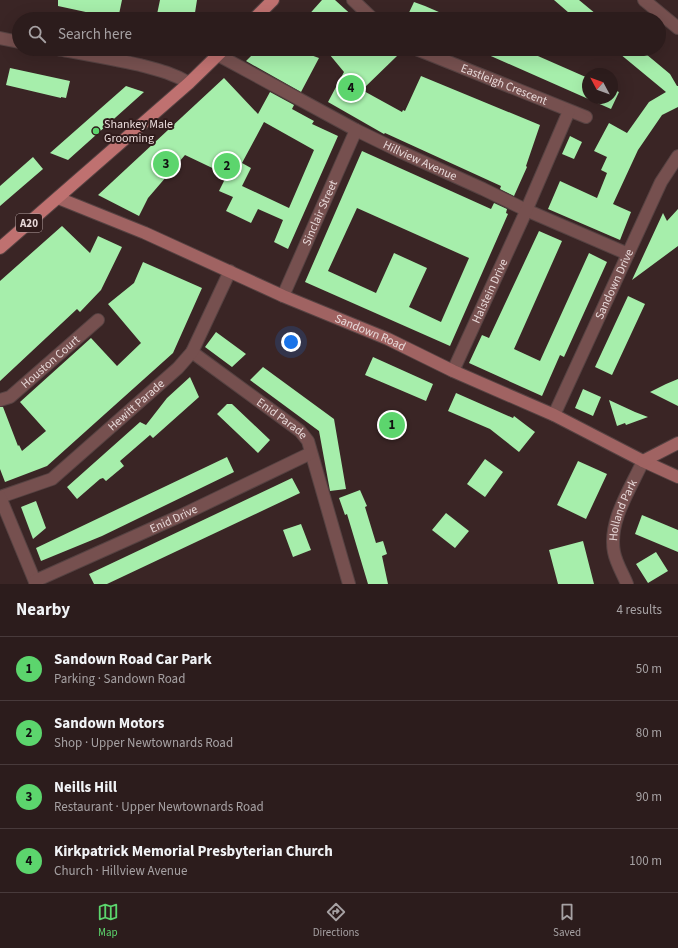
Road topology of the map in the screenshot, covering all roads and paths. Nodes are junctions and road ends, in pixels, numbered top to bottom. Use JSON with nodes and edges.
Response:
{"nodes":[{"id":1,"x":273,"y":0,"type":"edge"},
{"id":2,"x":353,"y":0,"type":"edge"},
{"id":3,"x":644,"y":0,"type":"edge"},
{"id":4,"x":261,"y":12,"type":"edge"},
{"id":5,"x":366,"y":12,"type":"edge"},
{"id":6,"x":659,"y":12,"type":"edge"},
{"id":7,"x":666,"y":18,"type":"edge"},
{"id":8,"x":678,"y":28,"type":"edge"},
{"id":9,"x":0,"y":38,"type":"edge"},
{"id":10,"x":12,"y":41,"type":"edge"},
{"id":11,"x":94,"y":56,"type":"edge"},
{"id":12,"x":217,"y":56,"type":"edge"},
{"id":13,"x":228,"y":56,"type":"edge"},
{"id":14,"x":433,"y":56,"type":"edge"},
{"id":15,"x":189,"y":83,"type":"junction"},
{"id":16,"x":569,"y":111,"type":"junction"},
{"id":17,"x":586,"y":117,"type":"dead end"},
{"id":18,"x":356,"y":130,"type":"junction"},
{"id":19,"x":678,"y":156,"type":"edge"},
{"id":20,"x":58,"y":198,"type":"junction"},
{"id":21,"x":526,"y":210,"type":"junction"},
{"id":22,"x":0,"y":248,"type":"edge"},
{"id":23,"x":628,"y":254,"type":"junction"},
{"id":24,"x":230,"y":271,"type":"junction"},
{"id":25,"x":284,"y":296,"type":"junction"},
{"id":26,"x":98,"y":320,"type":"dead end"},
{"id":27,"x":192,"y":352,"type":"junction"},
{"id":28,"x":453,"y":371,"type":"junction"},
{"id":29,"x":0,"y":400,"type":"edge"},
{"id":30,"x":554,"y":416,"type":"junction"},
{"id":31,"x":678,"y":443,"type":"edge"},
{"id":32,"x":311,"y":453,"type":"junction"},
{"id":33,"x":642,"y":461,"type":"junction"},
{"id":34,"x":678,"y":477,"type":"edge"},
{"id":35,"x":0,"y":497,"type":"edge"},
{"id":36,"x":35,"y":583,"type":"edge"},
{"id":37,"x":349,"y":584,"type":"edge"},
{"id":38,"x":627,"y":584,"type":"edge"}],
"edges":[{"from":1,"to":4,"type":"main road"},
{"from":2,"to":5,"type":"street"},
{"from":3,"to":6,"type":"street"},
{"from":7,"to":8,"type":"street"},
{"from":9,"to":10,"type":"street"},
{"from":11,"to":15,"type":"street"},
{"from":12,"to":15,"type":"main road","number":"A20"},
{"from":13,"to":18,"type":"street","name":"Hillview Avenue"},
{"from":14,"to":16,"type":"street","name":"Eastleigh Crescent"},
{"from":15,"to":20,"type":"main road","number":"A20"},
{"from":16,"to":17,"type":"street","name":"Eastleigh Crescent"},
{"from":16,"to":21,"type":"street"},
{"from":18,"to":21,"type":"street","name":"Hillview Avenue"},
{"from":18,"to":25,"type":"street","name":"Sinclair Street"},
{"from":19,"to":23,"type":"street","name":"Sandown Drive"},
{"from":20,"to":22,"type":"main road","number":"A20"},
{"from":20,"to":24,"type":"street","name":"Sandown Road"},
{"from":21,"to":23,"type":"street","name":"Hillview Avenue"},
{"from":21,"to":28,"type":"street","name":"Halstein Drive"},
{"from":23,"to":30,"type":"street","name":"Sandown Drive"},
{"from":24,"to":25,"type":"street","name":"Sandown Road"},
{"from":24,"to":27,"type":"street","name":"Hewitt Parade"},
{"from":25,"to":28,"type":"street","name":"Sandown Road"},
{"from":26,"to":29,"type":"street","name":"Houston Court"},
{"from":27,"to":32,"type":"street","name":"Enid Parade"},
{"from":27,"to":35,"type":"street","name":"Hewitt Parade"},
{"from":28,"to":30,"type":"street","name":"Sandown Road"},
{"from":30,"to":33,"type":"street","name":"Sandown Road"},
{"from":31,"to":33,"type":"street"},
{"from":32,"to":36,"type":"street","name":"Enid Drive"},
{"from":32,"to":37,"type":"street","name":"Enid Parade"},
{"from":33,"to":34,"type":"street","name":"Sandown Road"},
{"from":33,"to":38,"type":"street","name":"Holland Park"},
{"from":35,"to":36,"type":"street"}]}
